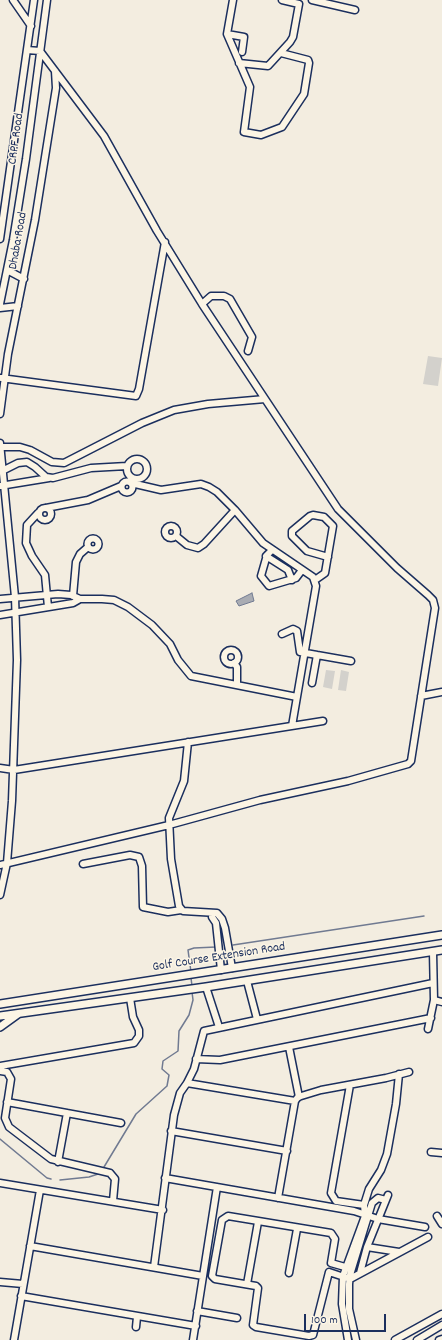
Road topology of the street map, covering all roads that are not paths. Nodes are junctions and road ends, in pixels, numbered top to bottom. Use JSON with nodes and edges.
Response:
{"nodes":[{"id":1,"x":13,"y":0,"type":"edge"},
{"id":2,"x":34,"y":0,"type":"edge"},
{"id":3,"x":47,"y":0,"type":"edge"},
{"id":4,"x":233,"y":0,"type":"edge"},
{"id":5,"x":282,"y":0,"type":"edge"},
{"id":6,"x":312,"y":0,"type":"edge"},
{"id":7,"x":289,"y":1,"type":"edge"},
{"id":8,"x":355,"y":10,"type":"dead end"},
{"id":9,"x":31,"y":26,"type":"junction"},
{"id":10,"x":227,"y":34,"type":"junction"},
{"id":11,"x":27,"y":50,"type":"junction"},
{"id":12,"x":40,"y":52,"type":"junction"},
{"id":13,"x":242,"y":52,"type":"dead end"},
{"id":14,"x":281,"y":52,"type":"junction"},
{"id":15,"x":239,"y":63,"type":"junction"},
{"id":16,"x":55,"y":71,"type":"junction"},
{"id":17,"x":0,"y":239,"type":"edge"},
{"id":18,"x":165,"y":242,"type":"junction"},
{"id":19,"x":7,"y":270,"type":"junction"},
{"id":20,"x":24,"y":279,"type":"junction"},
{"id":21,"x":0,"y":304,"type":"edge"},
{"id":22,"x":202,"y":304,"type":"junction"},
{"id":23,"x":18,"y":306,"type":"junction"},
{"id":24,"x":0,"y":308,"type":"edge"},
{"id":25,"x":248,"y":351,"type":"dead end"},
{"id":26,"x":2,"y":378,"type":"edge"},
{"id":27,"x":265,"y":399,"type":"junction"},
{"id":28,"x":0,"y":414,"type":"edge"},
{"id":29,"x":0,"y":443,"type":"edge"},
{"id":30,"x":0,"y":447,"type":"edge"},
{"id":31,"x":127,"y":466,"type":"dead end"},
{"id":32,"x":2,"y":471,"type":"junction"},
{"id":33,"x":49,"y":478,"type":"junction"},
{"id":34,"x":2,"y":486,"type":"edge"},
{"id":35,"x":46,"y":508,"type":"junction"},
{"id":36,"x":235,"y":510,"type":"junction"},
{"id":37,"x":38,"y":513,"type":"junction"},
{"id":38,"x":176,"y":536,"type":"dead end"},
{"id":39,"x":88,"y":547,"type":"dead end"},
{"id":40,"x":272,"y":550,"type":"junction"},
{"id":41,"x":266,"y":556,"type":"junction"},
{"id":42,"x":328,"y":557,"type":"junction"},
{"id":43,"x":302,"y":570,"type":"junction"},
{"id":44,"x":292,"y":580,"type":"junction"},
{"id":45,"x":315,"y":580,"type":"junction"},
{"id":46,"x":48,"y":594,"type":"junction"},
{"id":47,"x":73,"y":596,"type":"junction"},
{"id":48,"x":15,"y":597,"type":"junction"},
{"id":49,"x":0,"y":599,"type":"edge"},
{"id":50,"x":80,"y":599,"type":"junction"},
{"id":51,"x":48,"y":607,"type":"junction"},
{"id":52,"x":16,"y":612,"type":"junction"},
{"id":53,"x":0,"y":615,"type":"edge"},
{"id":54,"x":282,"y":634,"type":"dead end"},
{"id":55,"x":304,"y":653,"type":"junction"},
{"id":56,"x":317,"y":655,"type":"junction"},
{"id":57,"x":351,"y":661,"type":"dead end"},
{"id":58,"x":234,"y":663,"type":"dead end"},
{"id":59,"x":312,"y":684,"type":"dead end"},
{"id":60,"x":237,"y":686,"type":"junction"},
{"id":61,"x":442,"y":692,"type":"edge"},
{"id":62,"x":421,"y":696,"type":"junction"},
{"id":63,"x":297,"y":697,"type":"junction"},
{"id":64,"x":323,"y":721,"type":"dead end"},
{"id":65,"x":292,"y":726,"type":"junction"},
{"id":66,"x":188,"y":742,"type":"junction"},
{"id":67,"x":0,"y":768,"type":"edge"},
{"id":68,"x":14,"y":770,"type":"junction"},
{"id":69,"x":169,"y":824,"type":"junction"},
{"id":70,"x":7,"y":863,"type":"junction"},
{"id":71,"x":83,"y":864,"type":"dead end"},
{"id":72,"x":0,"y":865,"type":"edge"},
{"id":73,"x":0,"y":895,"type":"edge"},
{"id":74,"x":181,"y":910,"type":"junction"},
{"id":75,"x":212,"y":913,"type":"junction"},
{"id":76,"x":442,"y":935,"type":"edge"},
{"id":77,"x":442,"y":950,"type":"edge"},
{"id":78,"x":433,"y":952,"type":"junction"},
{"id":79,"x":232,"y":968,"type":"junction"},
{"id":80,"x":222,"y":970,"type":"junction"},
{"id":81,"x":247,"y":981,"type":"junction"},
{"id":82,"x":433,"y":983,"type":"junction"},
{"id":83,"x":206,"y":987,"type":"junction"},
{"id":84,"x":101,"y":989,"type":"junction"},
{"id":85,"x":130,"y":998,"type":"junction"},
{"id":86,"x":0,"y":1000,"type":"edge"},
{"id":87,"x":434,"y":1000,"type":"junction"},
{"id":88,"x":104,"y":1001,"type":"junction"},
{"id":89,"x":442,"y":1002,"type":"edge"},
{"id":90,"x":13,"y":1003,"type":"junction"},
{"id":91,"x":0,"y":1004,"type":"edge"},
{"id":92,"x":19,"y":1013,"type":"junction"},
{"id":93,"x":0,"y":1016,"type":"edge"},
{"id":94,"x":431,"y":1018,"type":"junction"},
{"id":95,"x":257,"y":1019,"type":"junction"},
{"id":96,"x":0,"y":1027,"type":"edge"},
{"id":97,"x":219,"y":1027,"type":"junction"},
{"id":98,"x":428,"y":1029,"type":"dead end"},
{"id":99,"x":289,"y":1047,"type":"junction"},
{"id":100,"x":196,"y":1059,"type":"junction"},
{"id":101,"x":0,"y":1066,"type":"edge"},
{"id":102,"x":0,"y":1071,"type":"edge"},
{"id":103,"x":409,"y":1072,"type":"dead end"},
{"id":104,"x":399,"y":1074,"type":"junction"},
{"id":105,"x":187,"y":1083,"type":"junction"},
{"id":106,"x":350,"y":1085,"type":"junction"},
{"id":107,"x":297,"y":1099,"type":"junction"},
{"id":108,"x":7,"y":1102,"type":"junction"},
{"id":109,"x":67,"y":1113,"type":"junction"},
{"id":110,"x":121,"y":1123,"type":"dead end"},
{"id":111,"x":172,"y":1131,"type":"junction"},
{"id":112,"x":287,"y":1151,"type":"junction"},
{"id":113,"x":431,"y":1152,"type":"dead end"},
{"id":114,"x":442,"y":1153,"type":"edge"},
{"id":115,"x":58,"y":1162,"type":"junction"},
{"id":116,"x":165,"y":1178,"type":"junction"},
{"id":117,"x":0,"y":1183,"type":"edge"},
{"id":118,"x":217,"y":1187,"type":"junction"},
{"id":119,"x":40,"y":1190,"type":"junction"},
{"id":120,"x":278,"y":1198,"type":"junction"},
{"id":121,"x":113,"y":1201,"type":"junction"},
{"id":122,"x":364,"y":1205,"type":"junction"},
{"id":123,"x":163,"y":1210,"type":"junction"},
{"id":124,"x":367,"y":1216,"type":"junction"},
{"id":125,"x":437,"y":1216,"type":"dead end"},
{"id":126,"x":378,"y":1219,"type":"junction"},
{"id":127,"x":258,"y":1222,"type":"junction"},
{"id":128,"x":442,"y":1224,"type":"edge"},
{"id":129,"x":425,"y":1227,"type":"dead end"},
{"id":130,"x":297,"y":1229,"type":"junction"},
{"id":131,"x":428,"y":1237,"type":"dead end"},
{"id":132,"x":30,"y":1246,"type":"junction"},
{"id":133,"x":367,"y":1247,"type":"junction"},
{"id":134,"x":399,"y":1252,"type":"junction"},
{"id":135,"x":331,"y":1263,"type":"junction"},
{"id":136,"x":154,"y":1267,"type":"junction"},
{"id":137,"x":345,"y":1267,"type":"junction"},
{"id":138,"x":329,"y":1272,"type":"junction"},
{"id":139,"x":289,"y":1273,"type":"dead end"},
{"id":140,"x":360,"y":1273,"type":"junction"},
{"id":141,"x":203,"y":1276,"type":"junction"},
{"id":142,"x":342,"y":1276,"type":"junction"},
{"id":143,"x":350,"y":1278,"type":"junction"},
{"id":144,"x":0,"y":1282,"type":"edge"},
{"id":145,"x":23,"y":1284,"type":"junction"},
{"id":146,"x":247,"y":1284,"type":"junction"},
{"id":147,"x":21,"y":1296,"type":"junction"},
{"id":148,"x":197,"y":1311,"type":"junction"},
{"id":149,"x":442,"y":1314,"type":"edge"},
{"id":150,"x":137,"y":1317,"type":"junction"},
{"id":151,"x":237,"y":1318,"type":"dead end"},
{"id":152,"x":442,"y":1325,"type":"edge"},
{"id":153,"x":136,"y":1326,"type":"dead end"},
{"id":154,"x":196,"y":1326,"type":"junction"},
{"id":155,"x":442,"y":1338,"type":"edge"},
{"id":156,"x":14,"y":1340,"type":"edge"},
{"id":157,"x":193,"y":1340,"type":"edge"},
{"id":158,"x":348,"y":1340,"type":"edge"},
{"id":159,"x":356,"y":1340,"type":"edge"},
{"id":160,"x":395,"y":1340,"type":"edge"},
{"id":161,"x":417,"y":1340,"type":"edge"},
{"id":162,"x":439,"y":1340,"type":"edge"}],
"edges":[{"from":1,"to":9,"type":"street"},
{"from":2,"to":9,"type":"street"},
{"from":3,"to":12,"type":"street","name":"CRPF Road"},
{"from":4,"to":10,"type":"street"},
{"from":5,"to":7,"type":"street"},
{"from":6,"to":8,"type":"street"},
{"from":7,"to":14,"type":"street"},
{"from":9,"to":11,"type":"street"},
{"from":10,"to":13,"type":"street"},
{"from":10,"to":15,"type":"street"},
{"from":11,"to":12,"type":"street"},
{"from":11,"to":17,"type":"street"},
{"from":12,"to":16,"type":"street"},
{"from":12,"to":19,"type":"street","name":"CRPF Road"},
{"from":14,"to":15,"type":"street"},
{"from":14,"to":15,"type":"street"},
{"from":16,"to":18,"type":"street"},
{"from":16,"to":20,"type":"street","name":"Dhaba Road"},
{"from":18,"to":22,"type":"street"},
{"from":18,"to":26,"type":"street"},
{"from":19,"to":20,"type":"street"},
{"from":19,"to":21,"type":"street","name":"CRPF Road"},
{"from":20,"to":23,"type":"street","name":"Dhaba Road"},
{"from":22,"to":25,"type":"street"},
{"from":22,"to":27,"type":"street"},
{"from":23,"to":24,"type":"street"},
{"from":23,"to":26,"type":"street","name":"Dhaba Road"},
{"from":26,"to":28,"type":"street","name":"Dhaba Road"},
{"from":27,"to":30,"type":"street"},
{"from":27,"to":62,"type":"street"},
{"from":29,"to":30,"type":"street"},
{"from":30,"to":32,"type":"street"},
{"from":31,"to":33,"type":"street"},
{"from":32,"to":33,"type":"street"},
{"from":32,"to":34,"type":"street"},
{"from":33,"to":34,"type":"street"},
{"from":34,"to":48,"type":"street"},
{"from":35,"to":36,"type":"street"},
{"from":35,"to":37,"type":"street"},
{"from":35,"to":37,"type":"street"},
{"from":36,"to":38,"type":"street"},
{"from":36,"to":40,"type":"street"},
{"from":37,"to":46,"type":"street"},
{"from":39,"to":47,"type":"street"},
{"from":40,"to":41,"type":"street"},
{"from":40,"to":43,"type":"street"},
{"from":41,"to":44,"type":"street"},
{"from":41,"to":44,"type":"street"},
{"from":42,"to":42,"type":"street"},
{"from":42,"to":45,"type":"street"},
{"from":43,"to":44,"type":"street"},
{"from":43,"to":45,"type":"street"},
{"from":45,"to":55,"type":"street"},
{"from":46,"to":47,"type":"street"},
{"from":46,"to":48,"type":"street"},
{"from":46,"to":51,"type":"street"},
{"from":47,"to":50,"type":"street"},
{"from":48,"to":49,"type":"street"},
{"from":48,"to":52,"type":"street"},
{"from":50,"to":51,"type":"street"},
{"from":50,"to":60,"type":"street"},
{"from":51,"to":52,"type":"street"},
{"from":52,"to":53,"type":"street"},
{"from":52,"to":68,"type":"street"},
{"from":54,"to":55,"type":"street"},
{"from":55,"to":56,"type":"street"},
{"from":55,"to":63,"type":"street"},
{"from":56,"to":57,"type":"street"},
{"from":56,"to":59,"type":"street"},
{"from":58,"to":60,"type":"street"},
{"from":60,"to":63,"type":"street"},
{"from":61,"to":62,"type":"street"},
{"from":62,"to":69,"type":"street"},
{"from":63,"to":65,"type":"street"},
{"from":64,"to":65,"type":"street"},
{"from":65,"to":66,"type":"street"},
{"from":66,"to":68,"type":"street"},
{"from":66,"to":69,"type":"street"},
{"from":67,"to":68,"type":"street"},
{"from":68,"to":70,"type":"street"},
{"from":69,"to":70,"type":"street"},
{"from":69,"to":74,"type":"street"},
{"from":70,"to":72,"type":"street"},
{"from":70,"to":73,"type":"street"},
{"from":71,"to":74,"type":"street"},
{"from":74,"to":75,"type":"street"},
{"from":75,"to":79,"type":"street"},
{"from":75,"to":80,"type":"street"},
{"from":76,"to":79,"type":"main road","name":"Golf Course Extension Road"},
{"from":77,"to":78,"type":"main road","name":"Golf Course Extension Road"},
{"from":78,"to":81,"type":"main road","name":"Golf Course Extension Road"},
{"from":78,"to":82,"type":"street"},
{"from":79,"to":80,"type":"main road","name":"Golf Course Extension Road"},
{"from":80,"to":84,"type":"main road","name":"Golf Course Extension Road"},
{"from":81,"to":83,"type":"main road","name":"Golf Course Extension Road"},
{"from":81,"to":95,"type":"street"},
{"from":82,"to":87,"type":"street"},
{"from":82,"to":95,"type":"street"},
{"from":83,"to":85,"type":"main road","name":"Golf Course Extension Road"},
{"from":83,"to":97,"type":"street"},
{"from":84,"to":88,"type":"main road"},
{"from":84,"to":90,"type":"main road","name":"Golf Course Extension Road"},
{"from":85,"to":88,"type":"main road","name":"Golf Course Extension Road"},
{"from":85,"to":101,"type":"street"},
{"from":86,"to":90,"type":"main road"},
{"from":87,"to":89,"type":"street"},
{"from":87,"to":94,"type":"street"},
{"from":88,"to":92,"type":"main road","name":"Golf Course Extension Road"},
{"from":90,"to":91,"type":"main road","name":"Golf Course Extension Road"},
{"from":92,"to":93,"type":"main road","name":"Golf Course Extension Road"},
{"from":92,"to":96,"type":"main road"},
{"from":94,"to":98,"type":"street"},
{"from":94,"to":99,"type":"street"},
{"from":95,"to":97,"type":"street"},
{"from":97,"to":100,"type":"street"},
{"from":99,"to":100,"type":"street"},
{"from":99,"to":107,"type":"street"},
{"from":100,"to":105,"type":"street"},
{"from":102,"to":108,"type":"street"},
{"from":103,"to":104,"type":"street"},
{"from":104,"to":106,"type":"street"},
{"from":104,"to":122,"type":"street"},
{"from":105,"to":107,"type":"street"},
{"from":105,"to":111,"type":"street"},
{"from":106,"to":107,"type":"street"},
{"from":106,"to":122,"type":"street"},
{"from":107,"to":112,"type":"street"},
{"from":108,"to":109,"type":"street"},
{"from":108,"to":115,"type":"street"},
{"from":109,"to":110,"type":"street"},
{"from":109,"to":115,"type":"street"},
{"from":111,"to":112,"type":"street"},
{"from":111,"to":116,"type":"street"},
{"from":112,"to":120,"type":"street"},
{"from":113,"to":114,"type":"street"},
{"from":115,"to":121,"type":"street"},
{"from":116,"to":118,"type":"street"},
{"from":116,"to":123,"type":"street"},
{"from":117,"to":119,"type":"street"},
{"from":118,"to":120,"type":"street"},
{"from":118,"to":141,"type":"street"},
{"from":119,"to":121,"type":"street"},
{"from":119,"to":132,"type":"street"},
{"from":120,"to":124,"type":"street"},
{"from":121,"to":123,"type":"street"},
{"from":122,"to":124,"type":"street"},
{"from":123,"to":136,"type":"street"},
{"from":124,"to":126,"type":"street"},
{"from":124,"to":126,"type":"street"},
{"from":124,"to":137,"type":"street"},
{"from":124,"to":143,"type":"street"},
{"from":125,"to":128,"type":"street"},
{"from":126,"to":129,"type":"street"},
{"from":126,"to":133,"type":"street"},
{"from":127,"to":130,"type":"street"},
{"from":127,"to":146,"type":"street"},
{"from":127,"to":146,"type":"street"},
{"from":130,"to":135,"type":"street"},
{"from":130,"to":139,"type":"street"},
{"from":131,"to":134,"type":"street"},
{"from":132,"to":136,"type":"street"},
{"from":132,"to":145,"type":"street"},
{"from":133,"to":134,"type":"street"},
{"from":133,"to":140,"type":"street"},
{"from":134,"to":140,"type":"street"},
{"from":135,"to":137,"type":"street"},
{"from":135,"to":138,"type":"street"},
{"from":136,"to":141,"type":"street"},
{"from":137,"to":142,"type":"street"},
{"from":138,"to":142,"type":"street"},
{"from":138,"to":146,"type":"street"},
{"from":140,"to":143,"type":"street"},
{"from":141,"to":148,"type":"street"},
{"from":142,"to":143,"type":"street"},
{"from":142,"to":158,"type":"street"},
{"from":143,"to":159,"type":"street"},
{"from":144,"to":145,"type":"street"},
{"from":145,"to":147,"type":"street"},
{"from":147,"to":150,"type":"street"},
{"from":147,"to":156,"type":"street"},
{"from":148,"to":151,"type":"street"},
{"from":148,"to":154,"type":"street"},
{"from":149,"to":160,"type":"street"},
{"from":150,"to":153,"type":"street"},
{"from":150,"to":154,"type":"street"},
{"from":152,"to":161,"type":"street"},
{"from":154,"to":157,"type":"street"},
{"from":155,"to":162,"type":"street"}]}
